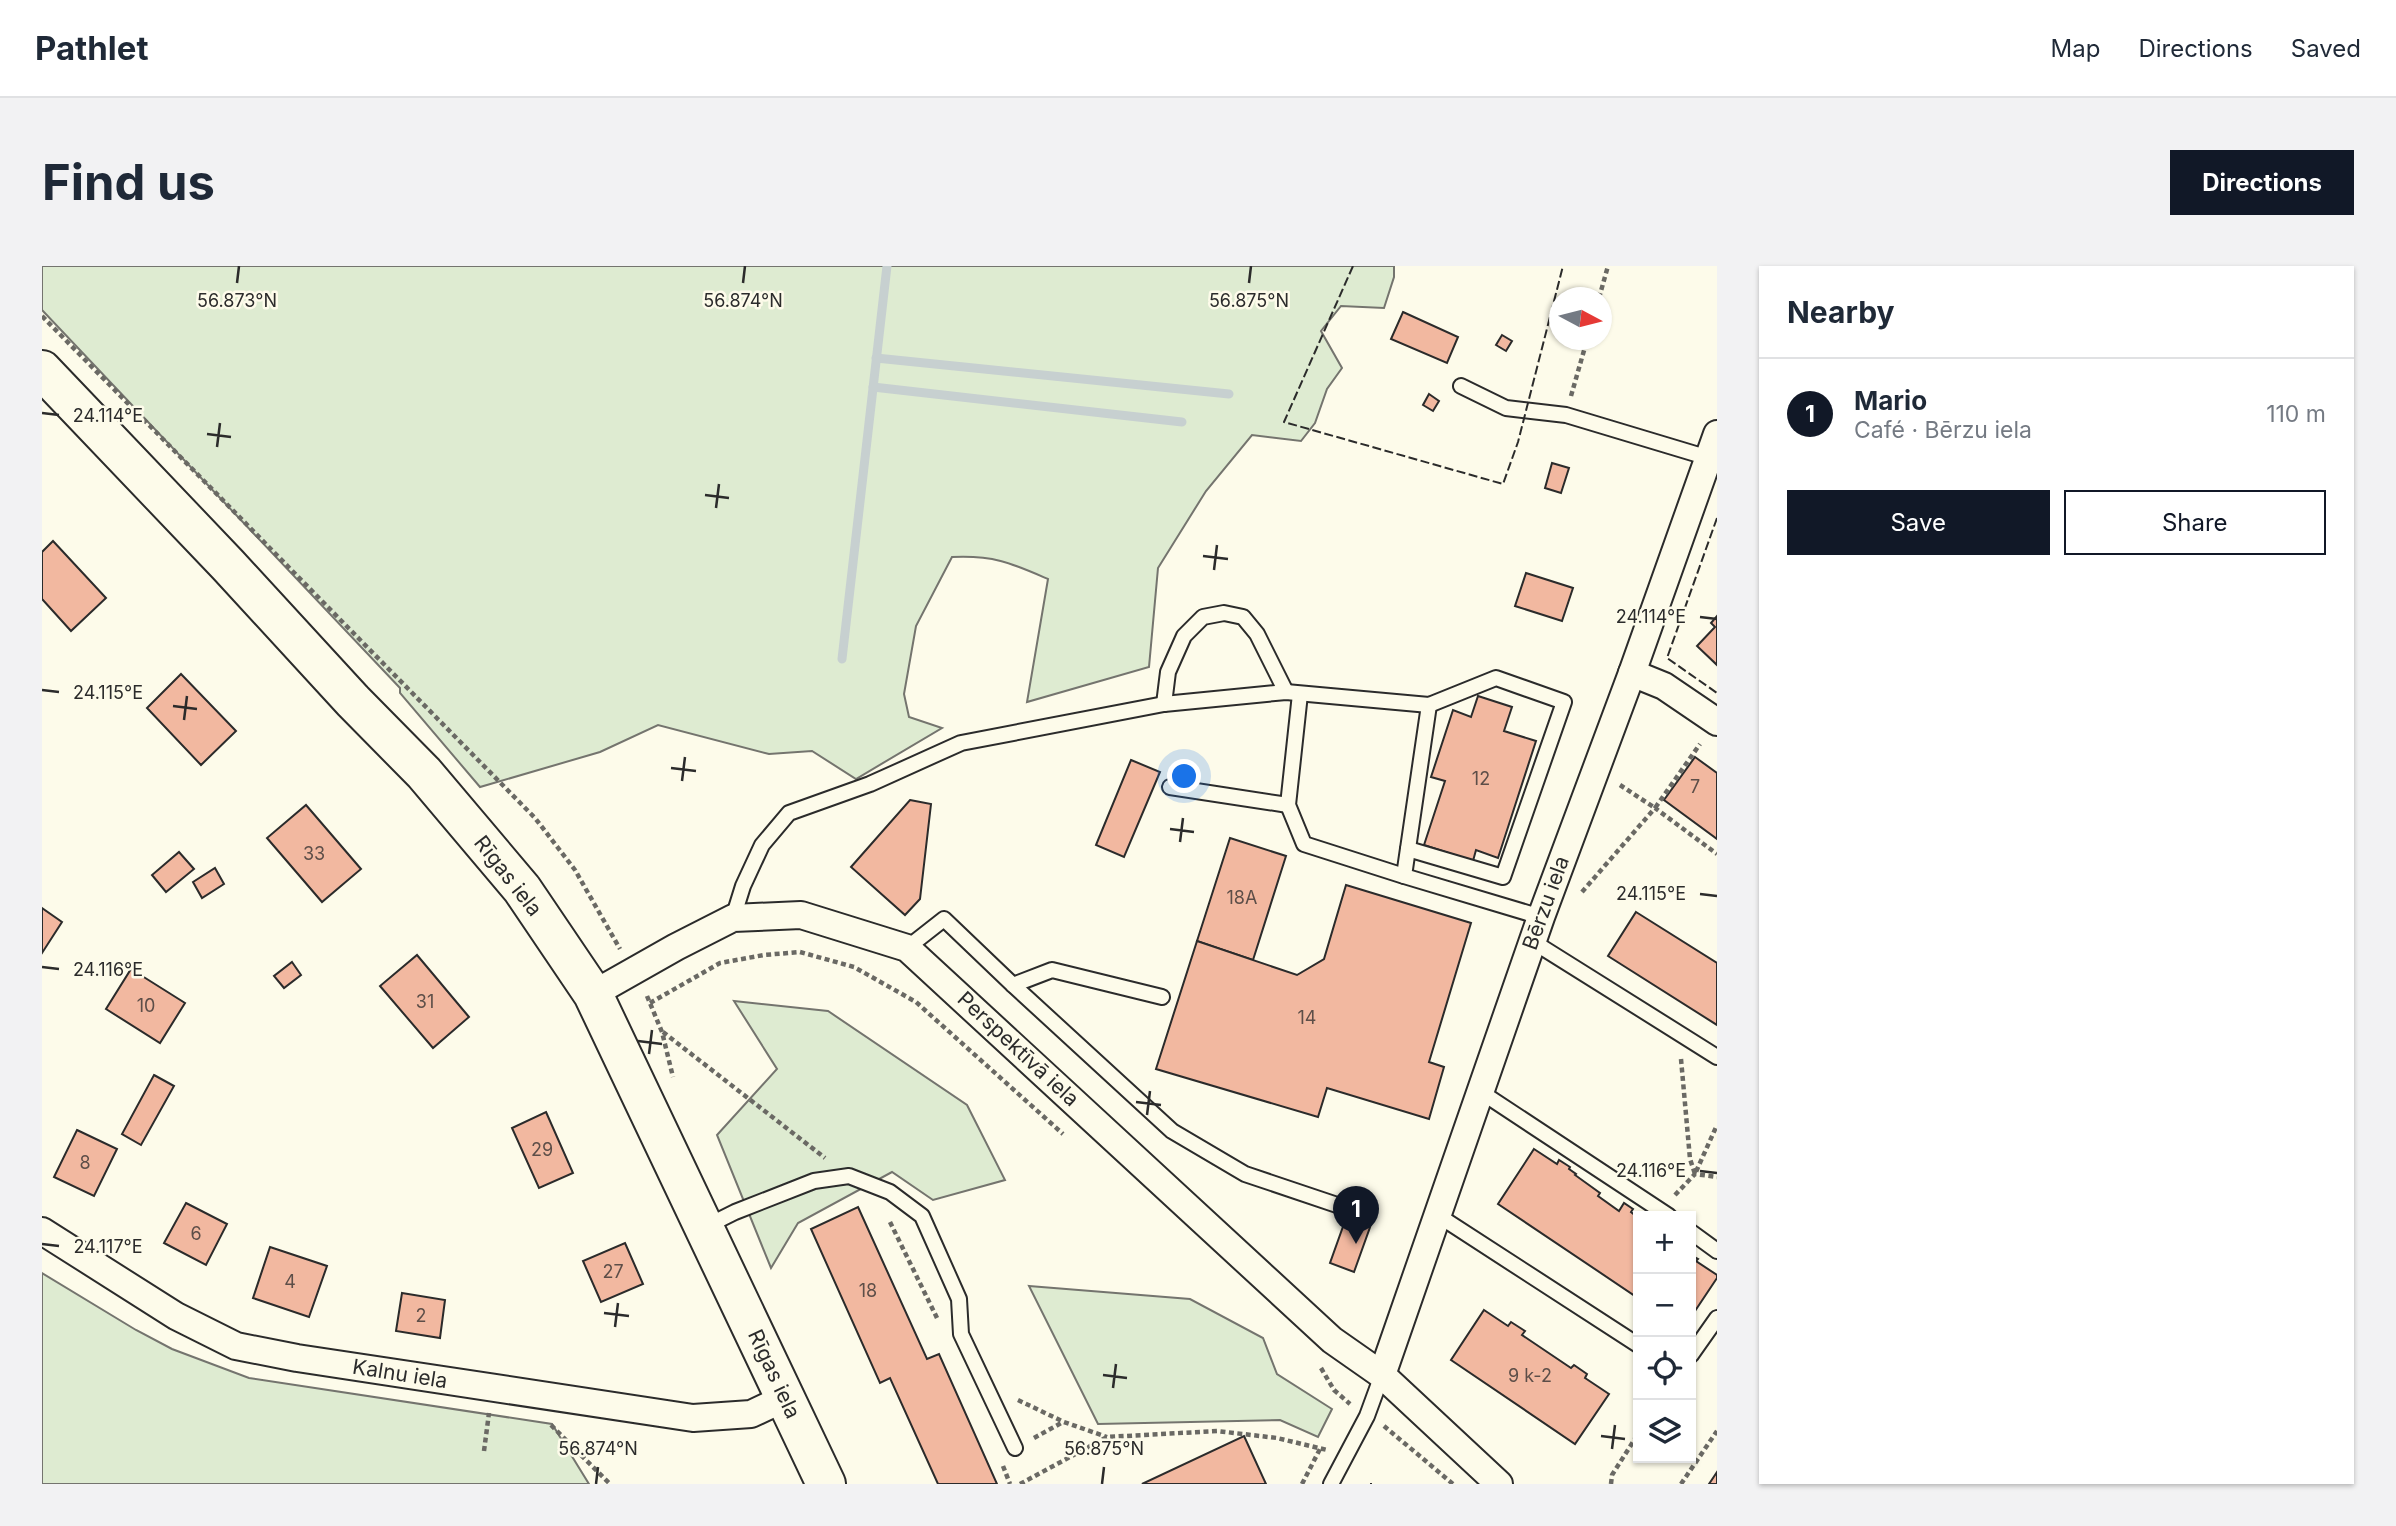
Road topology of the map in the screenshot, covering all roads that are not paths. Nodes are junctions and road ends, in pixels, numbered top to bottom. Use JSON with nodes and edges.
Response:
{"nodes":[{"id":1,"x":42,"y":370,"type":"edge"},
{"id":2,"x":1461,"y":386,"type":"dead end"},
{"id":3,"x":1713,"y":446,"type":"edge"},
{"id":4,"x":1632,"y":673,"type":"junction"},
{"id":5,"x":1293,"y":693,"type":"junction"},
{"id":6,"x":1164,"y":704,"type":"junction"},
{"id":7,"x":1429,"y":705,"type":"junction"},
{"id":8,"x":1717,"y":722,"type":"edge"},
{"id":9,"x":1170,"y":787,"type":"dead end"},
{"id":10,"x":1288,"y":805,"type":"junction"},
{"id":11,"x":1408,"y":849,"type":"junction"},
{"id":12,"x":1404,"y":876,"type":"junction"},
{"id":13,"x":733,"y":918,"type":"junction"},
{"id":14,"x":1536,"y":929,"type":"junction"},
{"id":15,"x":907,"y":948,"type":"junction"},
{"id":16,"x":1013,"y":985,"type":"junction"},
{"id":17,"x":593,"y":994,"type":"junction"},
{"id":18,"x":1162,"y":998,"type":"dead end"},
{"id":19,"x":1717,"y":1056,"type":"edge"},
{"id":20,"x":1480,"y":1093,"type":"junction"},
{"id":21,"x":1340,"y":1206,"type":"dead end"},
{"id":22,"x":1662,"y":1211,"type":"edge"},
{"id":23,"x":1438,"y":1216,"type":"junction"},
{"id":24,"x":704,"y":1227,"type":"junction"},
{"id":25,"x":42,"y":1231,"type":"edge"},
{"id":26,"x":1696,"y":1236,"type":"edge"},
{"id":27,"x":1717,"y":1251,"type":"edge"},
{"id":28,"x":1717,"y":1318,"type":"edge"},
{"id":29,"x":1633,"y":1342,"type":"edge"},
{"id":30,"x":1696,"y":1348,"type":"edge"},
{"id":31,"x":1382,"y":1375,"type":"junction"},
{"id":32,"x":785,"y":1398,"type":"junction"},
{"id":33,"x":1015,"y":1448,"type":"road end"},
{"id":34,"x":826,"y":1484,"type":"edge"},
{"id":35,"x":1331,"y":1484,"type":"edge"},
{"id":36,"x":1499,"y":1484,"type":"edge"}],
"edges":[{"from":1,"to":17,"type":"main road","name":"Rīgas iela"},
{"from":2,"to":3,"type":"lane"},
{"from":3,"to":4,"type":"street","name":"Bērzu iela"},
{"from":4,"to":8,"type":"street"},
{"from":4,"to":14,"type":"street","name":"Bērzu iela"},
{"from":5,"to":6,"type":"lane"},
{"from":5,"to":6,"type":"lane"},
{"from":5,"to":7,"type":"lane"},
{"from":5,"to":10,"type":"lane"},
{"from":6,"to":13,"type":"lane"},
{"from":7,"to":11,"type":"lane"},
{"from":7,"to":11,"type":"lane"},
{"from":9,"to":10,"type":"lane"},
{"from":10,"to":12,"type":"lane"},
{"from":11,"to":12,"type":"lane"},
{"from":12,"to":14,"type":"lane"},
{"from":13,"to":15,"type":"street","name":"Perspektīvā iela"},
{"from":13,"to":17,"type":"street","name":"Perspektīvā iela"},
{"from":14,"to":19,"type":"lane"},
{"from":14,"to":20,"type":"street","name":"Bērzu iela"},
{"from":15,"to":16,"type":"lane"},
{"from":15,"to":31,"type":"street","name":"Perspektīvā iela"},
{"from":16,"to":18,"type":"lane"},
{"from":16,"to":21,"type":"lane"},
{"from":17,"to":24,"type":"main road","name":"Rīgas iela"},
{"from":20,"to":22,"type":"lane"},
{"from":20,"to":23,"type":"street","name":"Bērzu iela"},
{"from":23,"to":29,"type":"lane"},
{"from":23,"to":31,"type":"street","name":"Bērzu iela"},
{"from":24,"to":32,"type":"main road","name":"Rīgas iela"},
{"from":24,"to":33,"type":"lane"},
{"from":25,"to":32,"type":"street","name":"Kalnu iela"},
{"from":26,"to":27,"type":"lane"},
{"from":28,"to":30,"type":"lane"},
{"from":31,"to":35,"type":"lane"},
{"from":31,"to":36,"type":"street","name":"Perspektīvā iela"},
{"from":32,"to":34,"type":"main road","name":"Rīgas iela"}]}
